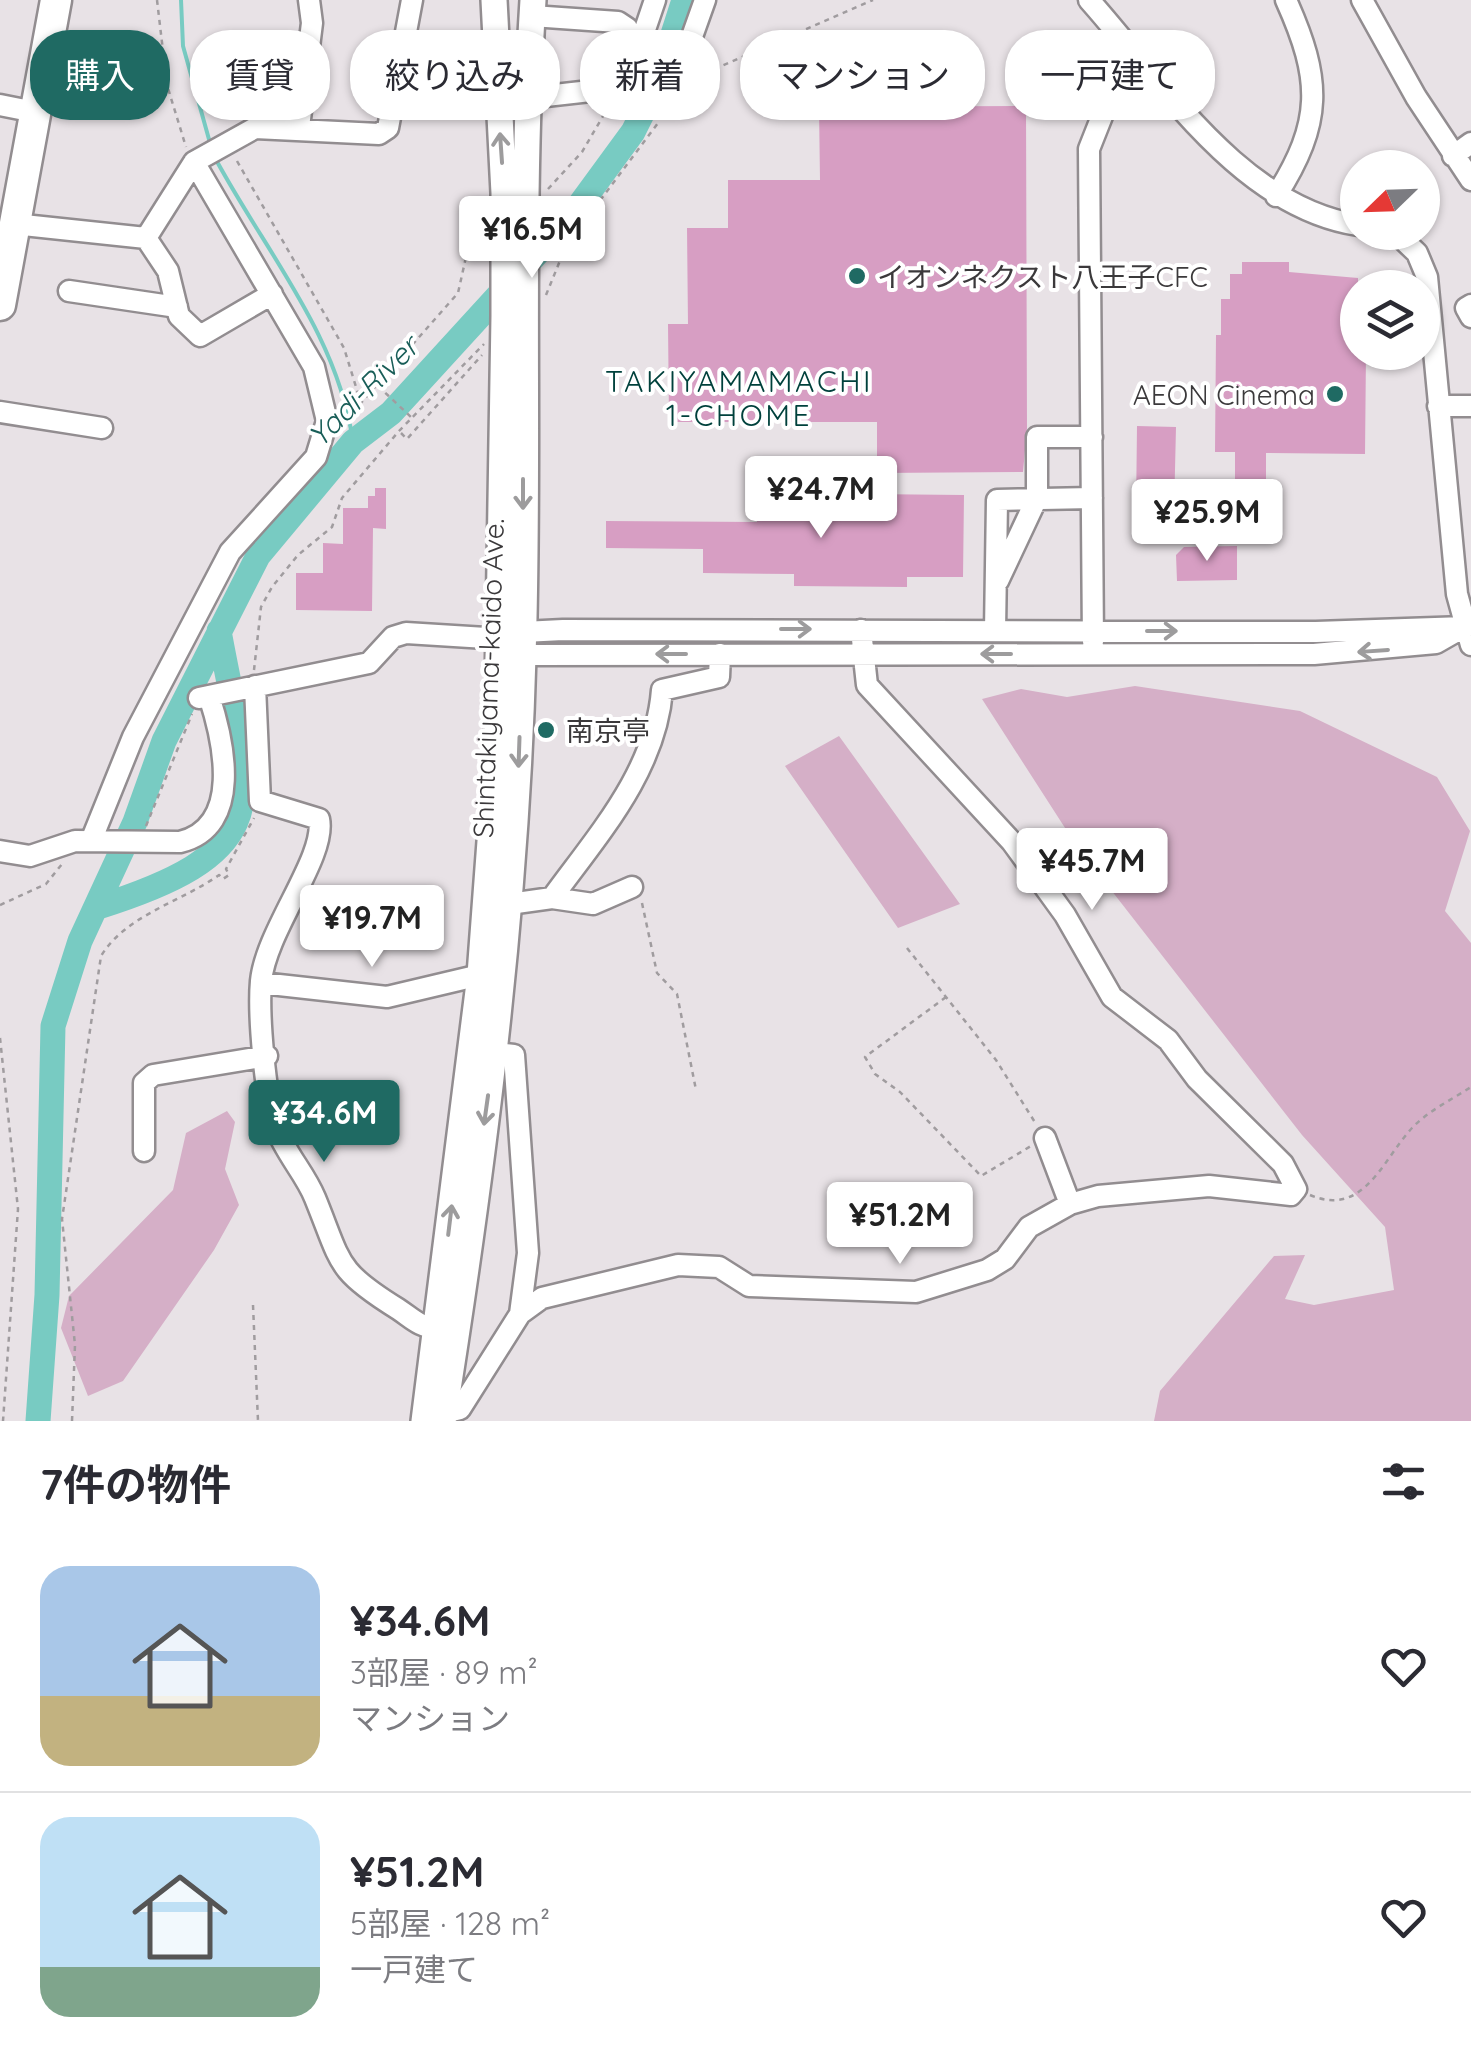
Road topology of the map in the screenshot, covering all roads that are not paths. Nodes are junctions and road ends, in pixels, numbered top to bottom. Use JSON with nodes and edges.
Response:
{"nodes":[{"id":1,"x":56,"y":0,"type":"edge"},
{"id":2,"x":309,"y":0,"type":"edge"},
{"id":3,"x":412,"y":0,"type":"edge"},
{"id":4,"x":492,"y":0,"type":"edge"},
{"id":5,"x":655,"y":0,"type":"edge"},
{"id":6,"x":705,"y":0,"type":"edge"},
{"id":7,"x":1089,"y":0,"type":"edge"},
{"id":8,"x":1286,"y":0,"type":"edge"},
{"id":9,"x":1362,"y":0,"type":"edge"},
{"id":10,"x":532,"y":8,"type":"edge"},
{"id":11,"x":50,"y":30,"type":"edge"},
{"id":12,"x":406,"y":30,"type":"edge"},
{"id":13,"x":494,"y":30,"type":"edge"},
{"id":14,"x":627,"y":30,"type":"edge"},
{"id":15,"x":645,"y":30,"type":"edge"},
{"id":16,"x":694,"y":30,"type":"edge"},
{"id":17,"x":1116,"y":30,"type":"edge"},
{"id":18,"x":0,"y":105,"type":"edge"},
{"id":19,"x":30,"y":111,"type":"edge"},
{"id":20,"x":33,"y":120,"type":"edge"},
{"id":21,"x":389,"y":120,"type":"edge"},
{"id":22,"x":498,"y":120,"type":"edge"},
{"id":23,"x":527,"y":120,"type":"edge"},
{"id":24,"x":1100,"y":120,"type":"edge"},
{"id":25,"x":1195,"y":120,"type":"edge"},
{"id":26,"x":299,"y":127,"type":"junction"},
{"id":27,"x":1471,"y":143,"type":"edge"},
{"id":28,"x":1453,"y":156,"type":"junction"},
{"id":29,"x":196,"y":160,"type":"junction"},
{"id":30,"x":1470,"y":178,"type":"edge"},
{"id":31,"x":1276,"y":196,"type":"junction"},
{"id":32,"x":11,"y":207,"type":"edge"},
{"id":33,"x":1340,"y":220,"type":"edge"},
{"id":34,"x":146,"y":238,"type":"junction"},
{"id":35,"x":1414,"y":250,"type":"edge"},
{"id":36,"x":68,"y":291,"type":"dead end"},
{"id":37,"x":272,"y":294,"type":"junction"},
{"id":38,"x":1471,"y":304,"type":"edge"},
{"id":39,"x":0,"y":305,"type":"edge"},
{"id":40,"x":177,"y":307,"type":"junction"},
{"id":41,"x":1471,"y":317,"type":"edge"},
{"id":42,"x":509,"y":321,"type":"junction"},
{"id":43,"x":1438,"y":406,"type":"junction"},
{"id":44,"x":1471,"y":406,"type":"edge"},
{"id":45,"x":0,"y":412,"type":"edge"},
{"id":46,"x":102,"y":428,"type":"dead end"},
{"id":47,"x":1092,"y":437,"type":"junction"},
{"id":48,"x":1038,"y":498,"type":"junction"},
{"id":49,"x":1092,"y":498,"type":"junction"},
{"id":50,"x":994,"y":589,"type":"junction"},
{"id":51,"x":861,"y":630,"type":"junction"},
{"id":52,"x":1093,"y":631,"type":"junction"},
{"id":53,"x":994,"y":632,"type":"junction"},
{"id":54,"x":1469,"y":633,"type":"edge"},
{"id":55,"x":516,"y":642,"type":"junction"},
{"id":56,"x":860,"y":653,"type":"junction"},
{"id":57,"x":720,"y":654,"type":"junction"},
{"id":58,"x":1093,"y":654,"type":"junction"},
{"id":59,"x":251,"y":688,"type":"junction"},
{"id":60,"x":87,"y":841,"type":"junction"},
{"id":61,"x":0,"y":850,"type":"edge"},
{"id":62,"x":632,"y":887,"type":"road end"},
{"id":63,"x":552,"y":898,"type":"junction"},
{"id":64,"x":509,"y":904,"type":"junction"},
{"id":65,"x":480,"y":975,"type":"junction"},
{"id":66,"x":261,"y":983,"type":"junction"},
{"id":67,"x":494,"y":1053,"type":"junction"},
{"id":68,"x":267,"y":1056,"type":"junction"},
{"id":69,"x":1045,"y":1138,"type":"road end"},
{"id":70,"x":144,"y":1152,"type":"dead end"},
{"id":71,"x":1070,"y":1204,"type":"junction"},
{"id":72,"x":520,"y":1314,"type":"junction"},
{"id":73,"x":438,"y":1328,"type":"junction"},
{"id":74,"x":437,"y":1418,"type":"edge"}],
"edges":[{"from":1,"to":11,"type":"highway"},
{"from":2,"to":26,"type":"street"},
{"from":3,"to":12,"type":"street"},
{"from":4,"to":13,"type":"main road"},
{"from":5,"to":15,"type":"street"},
{"from":6,"to":16,"type":"street"},
{"from":7,"to":17,"type":"street"},
{"from":8,"to":31,"type":"street"},
{"from":9,"to":28,"type":"street"},
{"from":10,"to":14,"type":"street"},
{"from":18,"to":19,"type":"street"},
{"from":20,"to":32,"type":"highway"},
{"from":21,"to":26,"type":"street"},
{"from":42,"to":22,"type":"main road","one_way":true},
{"from":23,"to":42,"type":"main road"},
{"from":24,"to":47,"type":"street"},
{"from":25,"to":31,"type":"street"},
{"from":26,"to":29,"type":"street"},
{"from":27,"to":28,"type":"street"},
{"from":28,"to":30,"type":"street"},
{"from":29,"to":34,"type":"street"},
{"from":29,"to":37,"type":"street"},
{"from":31,"to":33,"type":"street"},
{"from":32,"to":34,"type":"street"},
{"from":32,"to":39,"type":"highway"},
{"from":34,"to":40,"type":"street"},
{"from":35,"to":43,"type":"street"},
{"from":36,"to":40,"type":"street"},
{"from":37,"to":40,"type":"street"},
{"from":37,"to":60,"type":"street"},
{"from":38,"to":41,"type":"street"},
{"from":42,"to":55,"type":"main road","name":"Shintakiyama-kaido Ave."},
{"from":43,"to":44,"type":"street"},
{"from":43,"to":54,"type":"street"},
{"from":45,"to":46,"type":"street"},
{"from":47,"to":48,"type":"street"},
{"from":47,"to":49,"type":"street"},
{"from":48,"to":49,"type":"street"},
{"from":48,"to":50,"type":"street"},
{"from":48,"to":50,"type":"street"},
{"from":49,"to":52,"type":"street"},
{"from":50,"to":53,"type":"street"},
{"from":51,"to":53,"type":"street"},
{"from":55,"to":51,"type":"street","one_way":true},
{"from":51,"to":56,"type":"street"},
{"from":52,"to":53,"type":"street"},
{"from":52,"to":54,"type":"street","one_way":true},
{"from":52,"to":58,"type":"street"},
{"from":54,"to":58,"type":"street","one_way":true},
{"from":57,"to":55,"type":"street","one_way":true},
{"from":55,"to":59,"type":"street"},
{"from":55,"to":64,"type":"main road","name":"Shintakiyama-kaido Ave.","one_way":true},
{"from":55,"to":65,"type":"main road","name":"Shintakiyama-kaido Ave."},
{"from":56,"to":57,"type":"street"},
{"from":58,"to":56,"type":"street","one_way":true},
{"from":56,"to":71,"type":"street"},
{"from":57,"to":63,"type":"street"},
{"from":59,"to":60,"type":"street"},
{"from":59,"to":66,"type":"street"},
{"from":60,"to":61,"type":"street"},
{"from":62,"to":63,"type":"street"},
{"from":63,"to":64,"type":"street"},
{"from":64,"to":67,"type":"main road","name":"Shintakiyama-kaido Ave."},
{"from":65,"to":66,"type":"street"},
{"from":73,"to":65,"type":"main road","name":"Shintakiyama-kaido Ave.","one_way":true},
{"from":66,"to":68,"type":"street"},
{"from":67,"to":72,"type":"street"},
{"from":67,"to":74,"type":"main road","name":"Shintakiyama-kaido Ave.","one_way":true},
{"from":68,"to":70,"type":"street"},
{"from":68,"to":73,"type":"street"},
{"from":69,"to":71,"type":"street"},
{"from":71,"to":72,"type":"street"},
{"from":72,"to":74,"type":"street"},
{"from":73,"to":74,"type":"main road","name":"Shintakiyama-kaido Ave."}]}
